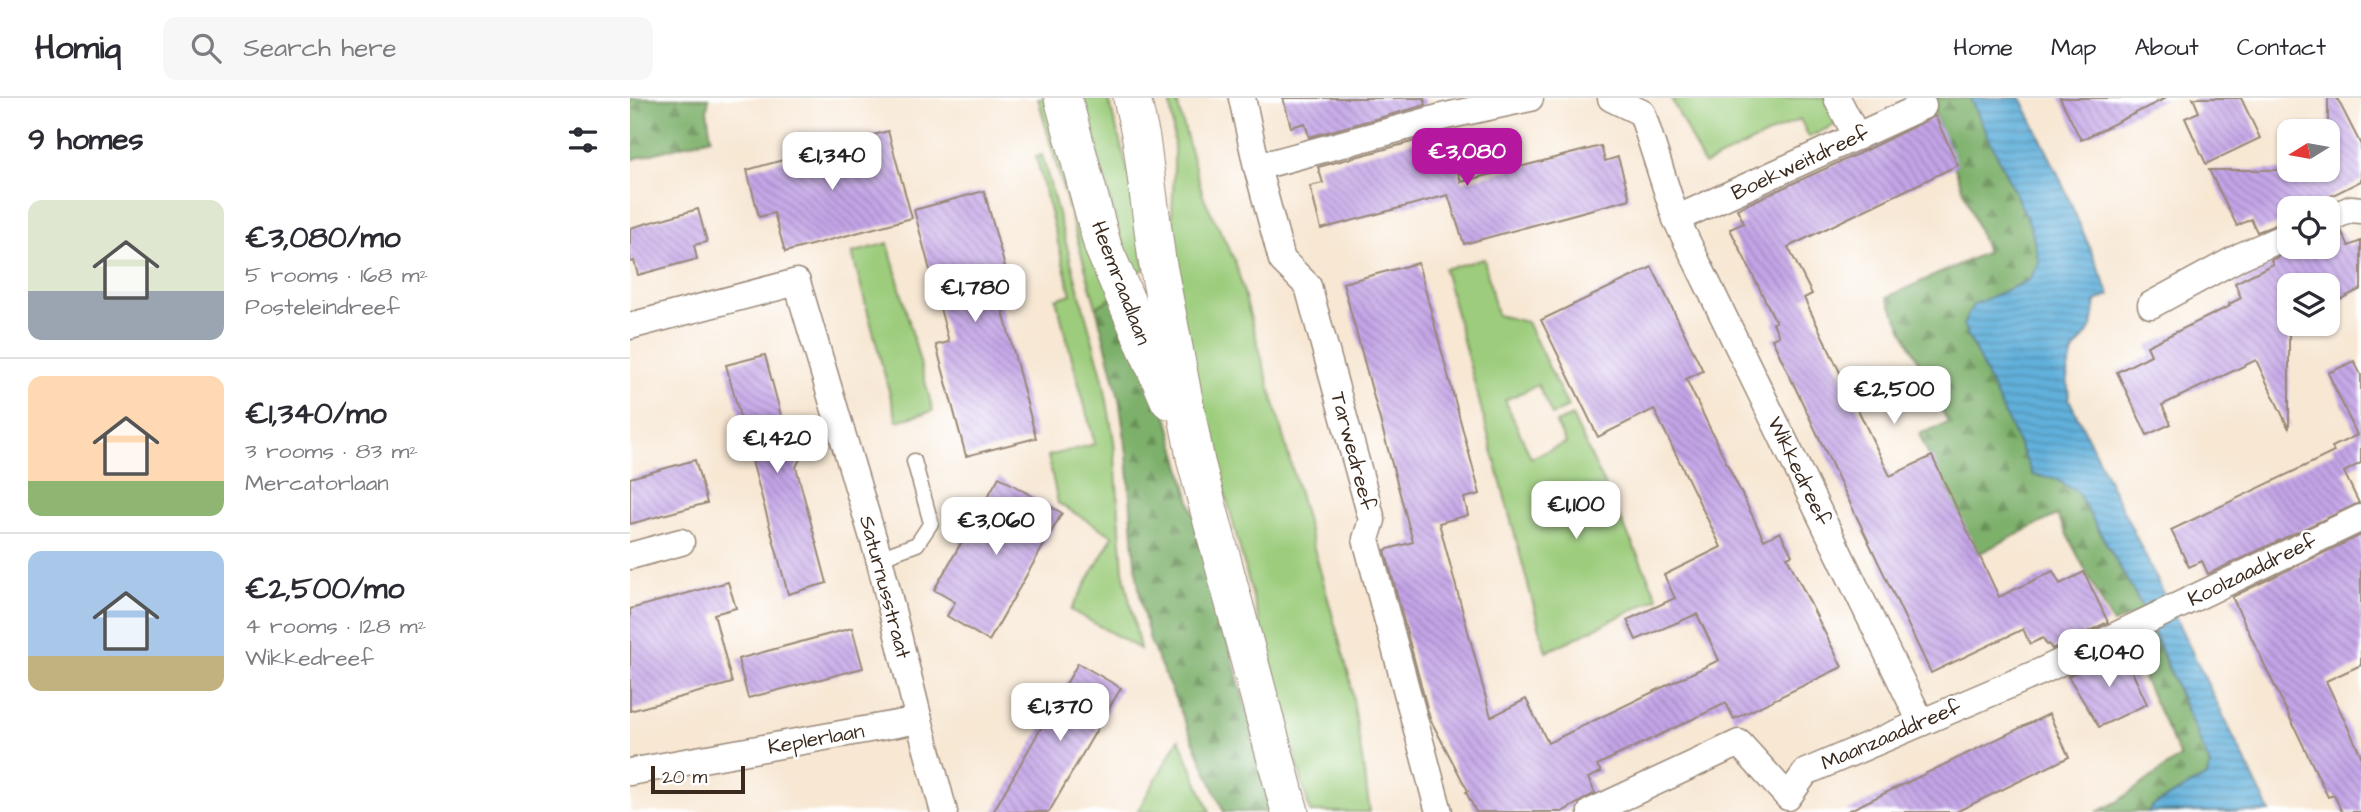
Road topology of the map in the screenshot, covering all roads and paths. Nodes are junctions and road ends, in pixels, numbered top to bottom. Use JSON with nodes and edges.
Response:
{"nodes":[{"id":1,"x":1063,"y":98,"type":"edge"},
{"id":2,"x":1132,"y":98,"type":"edge"},
{"id":3,"x":1242,"y":98,"type":"edge"},
{"id":4,"x":1530,"y":98,"type":"edge"},
{"id":5,"x":1611,"y":98,"type":"edge"},
{"id":6,"x":1837,"y":98,"type":"edge"},
{"id":7,"x":1923,"y":106,"type":"dead end"},
{"id":8,"x":1857,"y":137,"type":"junction"},
{"id":9,"x":1257,"y":167,"type":"junction"},
{"id":10,"x":2361,"y":210,"type":"edge"},
{"id":11,"x":2340,"y":214,"type":"edge"},
{"id":12,"x":1676,"y":219,"type":"junction"},
{"id":13,"x":2277,"y":240,"type":"edge"},
{"id":14,"x":2151,"y":305,"type":"dead end"},
{"id":15,"x":630,"y":326,"type":"edge"},
{"id":16,"x":914,"y":461,"type":"dead end"},
{"id":17,"x":1196,"y":463,"type":"junction"},
{"id":18,"x":2361,"y":517,"type":"edge"},
{"id":19,"x":681,"y":542,"type":"dead end"},
{"id":20,"x":630,"y":556,"type":"edge"},
{"id":21,"x":879,"y":558,"type":"junction"},
{"id":22,"x":2142,"y":621,"type":"joint"},
{"id":23,"x":919,"y":720,"type":"junction"},
{"id":24,"x":1921,"y":722,"type":"junction"},
{"id":25,"x":630,"y":772,"type":"edge"},
{"id":26,"x":1792,"y":804,"type":"edge"},
{"id":27,"x":944,"y":812,"type":"edge"},
{"id":28,"x":1290,"y":812,"type":"edge"},
{"id":29,"x":1439,"y":812,"type":"edge"},
{"id":30,"x":1591,"y":812,"type":"edge"}],
"edges":[{"from":1,"to":17,"type":"main road","name":"Heemraadlaan"},
{"from":2,"to":17,"type":"main road","name":"Heemraadlaan"},
{"from":3,"to":9,"type":"street","name":"Tarwedreef"},
{"from":4,"to":9,"type":"street"},
{"from":5,"to":12,"type":"street","name":"Wikkedreef"},
{"from":6,"to":8,"type":"street"},
{"from":7,"to":8,"type":"street","name":"Boekweitdreef"},
{"from":8,"to":12,"type":"street","name":"Boekweitdreef"},
{"from":9,"to":29,"type":"street","name":"Tarwedreef"},
{"from":10,"to":11,"type":"street"},
{"from":12,"to":24,"type":"street","name":"Wikkedreef"},
{"from":13,"to":14,"type":"street"},
{"from":15,"to":21,"type":"street","name":"Saturnusstraat"},
{"from":16,"to":21,"type":"lane"},
{"from":17,"to":28,"type":"main road","name":"Heemraadlaan"},
{"from":18,"to":22,"type":"street","name":"Koolzaaddreef"},
{"from":19,"to":20,"type":"street"},
{"from":21,"to":23,"type":"street","name":"Saturnusstraat"},
{"from":22,"to":24,"type":"street","name":"Maanzaaddreef"},
{"from":23,"to":25,"type":"street","name":"Keplerlaan"},
{"from":23,"to":27,"type":"street","name":"Saturnusstraat"},
{"from":24,"to":26,"type":"street","name":"Maanzaaddreef"},
{"from":26,"to":30,"type":"street","name":"Maanzaaddreef"}]}
